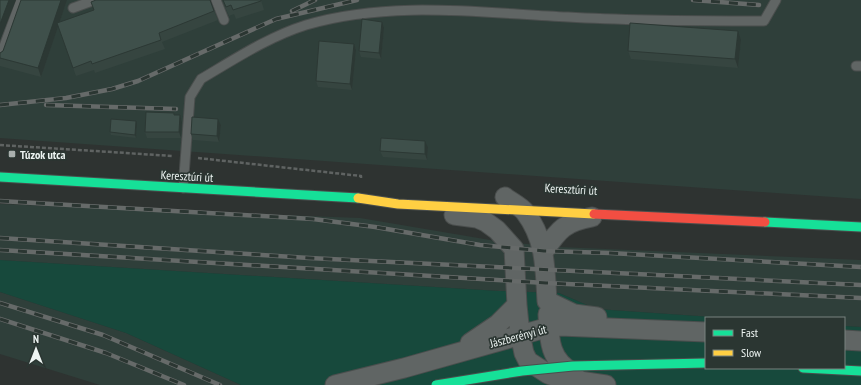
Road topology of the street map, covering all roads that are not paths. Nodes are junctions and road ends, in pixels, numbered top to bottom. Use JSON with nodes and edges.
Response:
{"nodes":[{"id":1,"x":21,"y":0,"type":"edge"},
{"id":2,"x":96,"y":0,"type":"edge"},
{"id":3,"x":216,"y":0,"type":"edge"},
{"id":4,"x":776,"y":0,"type":"edge"},
{"id":5,"x":73,"y":8,"type":"dead end"},
{"id":6,"x":224,"y":20,"type":"dead end"},
{"id":7,"x":0,"y":57,"type":"edge"},
{"id":8,"x":0,"y":177,"type":"edge"},
{"id":9,"x":183,"y":188,"type":"junction"},
{"id":10,"x":501,"y":197,"type":"dead end"},
{"id":11,"x":400,"y":199,"type":"junction"},
{"id":12,"x":525,"y":205,"type":"junction"},
{"id":13,"x":700,"y":209,"type":"dead end"},
{"id":14,"x":602,"y":215,"type":"junction"},
{"id":15,"x":769,"y":222,"type":"junction"},
{"id":16,"x":861,"y":227,"type":"edge"},
{"id":17,"x":514,"y":249,"type":"junction"},
{"id":18,"x":544,"y":251,"type":"junction"},
{"id":19,"x":547,"y":301,"type":"junction"},
{"id":20,"x":517,"y":306,"type":"junction"},
{"id":21,"x":549,"y":327,"type":"junction"},
{"id":22,"x":677,"y":330,"type":"junction"},
{"id":23,"x":705,"y":332,"type":"edge"},
{"id":24,"x":520,"y":334,"type":"junction"},
{"id":25,"x":845,"y":340,"type":"edge"},
{"id":26,"x":861,"y":341,"type":"edge"},
{"id":27,"x":455,"y":353,"type":"junction"},
{"id":28,"x":524,"y":353,"type":"junction"},
{"id":29,"x":705,"y":363,"type":"edge"},
{"id":30,"x":822,"y":369,"type":"edge"},
{"id":31,"x":861,"y":371,"type":"edge"},
{"id":32,"x":335,"y":385,"type":"edge"},
{"id":33,"x":436,"y":385,"type":"edge"},
{"id":34,"x":602,"y":385,"type":"edge"}],
"edges":[{"from":1,"to":7,"type":"lane"},
{"from":2,"to":5,"type":"lane"},
{"from":3,"to":6,"type":"lane"},
{"from":4,"to":9,"type":"lane"},
{"from":8,"to":9,"type":"main road","name":"Keresztúri út"},
{"from":9,"to":11,"type":"main road","name":"Keresztúri út"},
{"from":10,"to":12,"type":"street"},
{"from":11,"to":12,"type":"main road","name":"Keresztúri út"},
{"from":11,"to":17,"type":"street"},
{"from":12,"to":14,"type":"main road","name":"Keresztúri út"},
{"from":12,"to":17,"type":"street"},
{"from":12,"to":18,"type":"street"},
{"from":13,"to":15,"type":"main road","name":"Keresztúri út"},
{"from":14,"to":15,"type":"main road","name":"Keresztúri út"},
{"from":14,"to":18,"type":"street"},
{"from":15,"to":16,"type":"main road","name":"Keresztúri út"},
{"from":17,"to":20,"type":"street"},
{"from":18,"to":19,"type":"street"},
{"from":19,"to":21,"type":"street"},
{"from":19,"to":22,"type":"street"},
{"from":20,"to":24,"type":"street"},
{"from":20,"to":27,"type":"street"},
{"from":21,"to":22,"type":"street","name":"Jászberényi út"},
{"from":21,"to":24,"type":"street","name":"Jászberényi út"},
{"from":21,"to":34,"type":"street"},
{"from":22,"to":23,"type":"street","name":"Jászberényi út"},
{"from":24,"to":27,"type":"street","name":"Jászberényi út"},
{"from":24,"to":28,"type":"street"},
{"from":25,"to":26,"type":"street"},
{"from":27,"to":28,"type":"street"},
{"from":27,"to":32,"type":"street","name":"Jászberényi út"},
{"from":28,"to":34,"type":"street"},
{"from":29,"to":33,"type":"main road","bridge":true},
{"from":30,"to":31,"type":"main road"}]}
